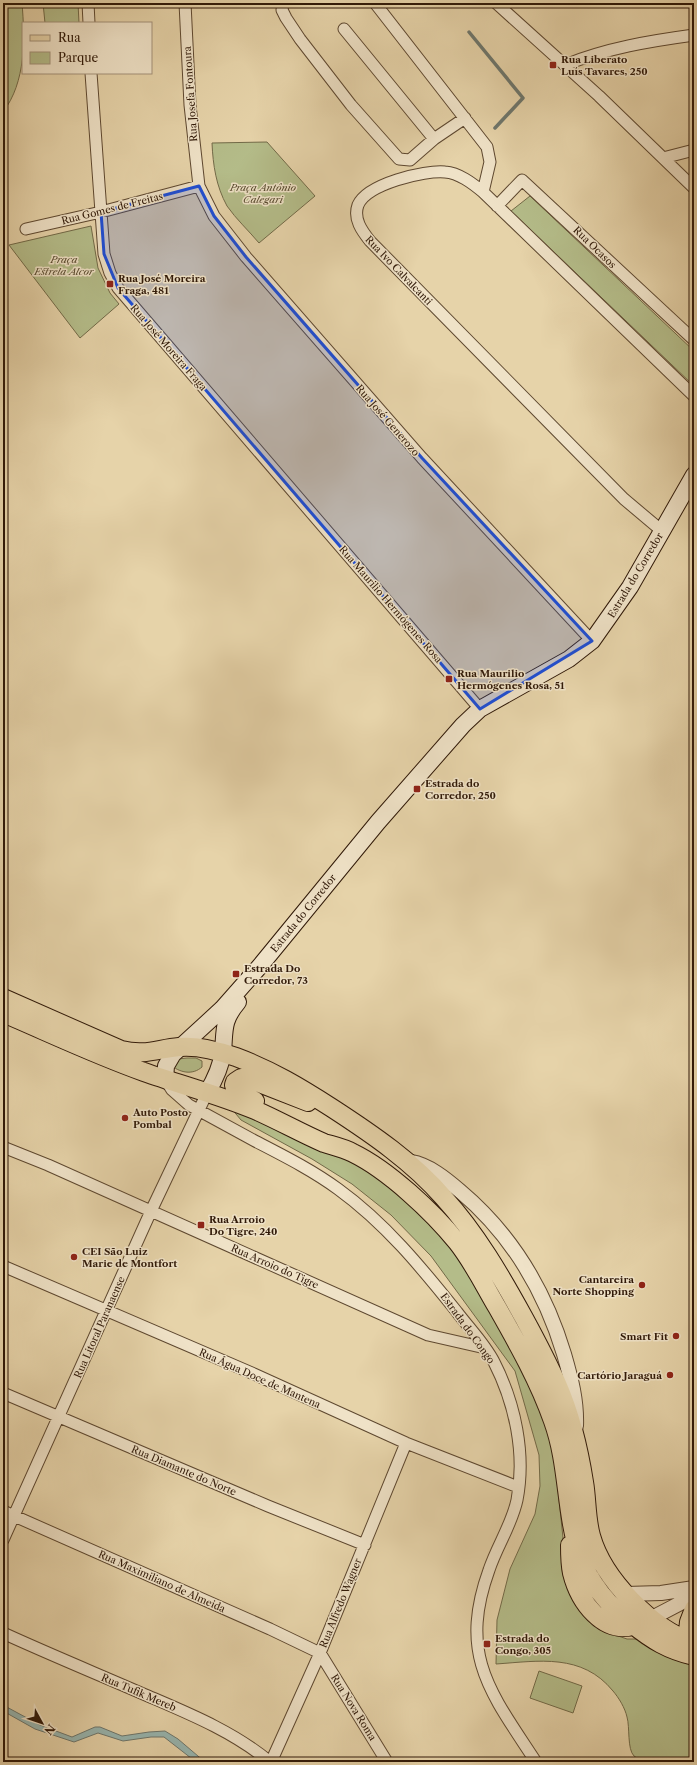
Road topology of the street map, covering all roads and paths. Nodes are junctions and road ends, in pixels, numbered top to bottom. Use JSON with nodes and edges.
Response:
{"nodes":[{"id":1,"x":88,"y":3,"type":"edge"},
{"id":2,"x":185,"y":3,"type":"edge"},
{"id":3,"x":283,"y":3,"type":"edge"},
{"id":4,"x":375,"y":3,"type":"edge"},
{"id":5,"x":496,"y":3,"type":"edge"},
{"id":6,"x":89,"y":22,"type":"edge"},
{"id":7,"x":344,"y":29,"type":"dead end"},
{"id":8,"x":694,"y":35,"type":"edge"},
{"id":9,"x":566,"y":65,"type":"junction"},
{"id":10,"x":92,"y":74,"type":"edge"},
{"id":11,"x":465,"y":118,"type":"junction"},
{"id":12,"x":434,"y":139,"type":"junction"},
{"id":13,"x":694,"y":150,"type":"edge"},
{"id":14,"x":663,"y":158,"type":"junction"},
{"id":15,"x":199,"y":186,"type":"junction"},
{"id":16,"x":694,"y":188,"type":"edge"},
{"id":17,"x":483,"y":192,"type":"junction"},
{"id":18,"x":497,"y":206,"type":"junction"},
{"id":19,"x":101,"y":212,"type":"junction"},
{"id":20,"x":26,"y":229,"type":"dead end"},
{"id":21,"x":694,"y":340,"type":"edge"},
{"id":22,"x":694,"y":396,"type":"edge"},
{"id":23,"x":694,"y":475,"type":"edge"},
{"id":24,"x":662,"y":531,"type":"junction"},
{"id":25,"x":332,"y":536,"type":"joint"},
{"id":26,"x":592,"y":641,"type":"junction"},
{"id":27,"x":480,"y":709,"type":"junction"},
{"id":28,"x":351,"y":855,"type":"junction"},
{"id":29,"x":3,"y":998,"type":"edge"},
{"id":30,"x":3,"y":1014,"type":"edge"},
{"id":31,"x":180,"y":1047,"type":"junction"},
{"id":32,"x":223,"y":1053,"type":"junction"},
{"id":33,"x":166,"y":1079,"type":"junction"},
{"id":34,"x":207,"y":1094,"type":"junction"},
{"id":35,"x":199,"y":1110,"type":"junction"},
{"id":36,"x":340,"y":1113,"type":"junction"},
{"id":37,"x":323,"y":1142,"type":"junction"},
{"id":38,"x":3,"y":1147,"type":"edge"},
{"id":39,"x":405,"y":1161,"type":"junction"},
{"id":40,"x":151,"y":1211,"type":"junction"},
{"id":41,"x":3,"y":1266,"type":"edge"},
{"id":42,"x":106,"y":1310,"type":"junction"},
{"id":43,"x":485,"y":1348,"type":"junction"},
{"id":44,"x":3,"y":1393,"type":"edge"},
{"id":45,"x":58,"y":1418,"type":"junction"},
{"id":46,"x":576,"y":1442,"type":"junction"},
{"id":47,"x":406,"y":1443,"type":"junction"},
{"id":48,"x":518,"y":1487,"type":"junction"},
{"id":49,"x":8,"y":1513,"type":"edge"},
{"id":50,"x":3,"y":1540,"type":"edge"},
{"id":51,"x":365,"y":1545,"type":"junction"},
{"id":52,"x":694,"y":1588,"type":"edge"},
{"id":53,"x":626,"y":1594,"type":"junction"},
{"id":54,"x":694,"y":1596,"type":"edge"},
{"id":55,"x":694,"y":1609,"type":"edge"},
{"id":56,"x":652,"y":1618,"type":"junction"},
{"id":57,"x":634,"y":1626,"type":"junction"},
{"id":58,"x":3,"y":1634,"type":"edge"},
{"id":59,"x":692,"y":1647,"type":"edge"},
{"id":60,"x":320,"y":1653,"type":"junction"},
{"id":61,"x":271,"y":1762,"type":"edge"},
{"id":62,"x":387,"y":1762,"type":"edge"},
{"id":63,"x":536,"y":1762,"type":"edge"}],
"edges":[{"from":1,"to":6,"type":"street"},
{"from":2,"to":15,"type":"street","name":"Rua Josefa Fontoura"},
{"from":3,"to":12,"type":"street"},
{"from":4,"to":11,"type":"street"},
{"from":5,"to":9,"type":"street"},
{"from":7,"to":12,"type":"street"},
{"from":8,"to":9,"type":"street"},
{"from":9,"to":14,"type":"street"},
{"from":10,"to":19,"type":"street","name":"Rua José Moreira Fraga"},
{"from":11,"to":12,"type":"street"},
{"from":11,"to":17,"type":"street"},
{"from":13,"to":14,"type":"street"},
{"from":14,"to":16,"type":"street"},
{"from":15,"to":19,"type":"street","name":"Rua Gomes de Freitas"},
{"from":15,"to":26,"type":"street","name":"Rua José Generozo"},
{"from":17,"to":18,"type":"street","name":"Rua Ivo Calvalcanti"},
{"from":17,"to":24,"type":"street","name":"Rua Ivo Calvalcanti"},
{"from":18,"to":21,"type":"street","name":"Rua Ocasos"},
{"from":18,"to":22,"type":"street","name":"Rua Ivo Calvalcanti"},
{"from":19,"to":20,"type":"street","name":"Rua Gomes de Freitas"},
{"from":19,"to":25,"type":"street","name":"Rua José Moreira Fraga"},
{"from":23,"to":24,"type":"main road","name":"Estrada do Corredor"},
{"from":24,"to":26,"type":"main road","name":"Estrada do Corredor"},
{"from":25,"to":27,"type":"street","name":"Rua Maurilio Hermógenes Rosa"},
{"from":26,"to":27,"type":"main road","name":"Estrada do Corredor"},
{"from":27,"to":28,"type":"main road","name":"Estrada do Corredor"},
{"from":28,"to":31,"type":"main road","name":"Estrada do Corredor"},
{"from":28,"to":32,"type":"main road","name":"Estrada do Corredor"},
{"from":29,"to":31,"type":"main road"},
{"from":30,"to":33,"type":"main road"},
{"from":31,"to":32,"type":"main road"},
{"from":31,"to":33,"type":"main road","name":"Estrada do Corredor"},
{"from":32,"to":34,"type":"main road","name":"Estrada do Corredor"},
{"from":32,"to":36,"type":"main road"},
{"from":33,"to":34,"type":"main road"},
{"from":33,"to":35,"type":"street","name":"Estrada do Congo"},
{"from":34,"to":35,"type":"street","name":"Rua Litoral Paranaense"},
{"from":34,"to":37,"type":"main road"},
{"from":35,"to":40,"type":"street","name":"Rua Litoral Paranaense"},
{"from":35,"to":43,"type":"street","name":"Estrada do Congo"},
{"from":36,"to":37,"type":"main road"},
{"from":36,"to":39,"type":"main road"},
{"from":37,"to":57,"type":"main road"},
{"from":38,"to":40,"type":"street","name":"Rua Arroio do Tigre"},
{"from":39,"to":46,"type":"main road"},
{"from":39,"to":46,"type":"street"},
{"from":40,"to":42,"type":"street","name":"Rua Litoral Paranaense"},
{"from":40,"to":43,"type":"street","name":"Rua Arroio do Tigre"},
{"from":41,"to":42,"type":"street","name":"Rua Água Doce de Mantena"},
{"from":42,"to":45,"type":"street","name":"Rua Litoral Paranaense"},
{"from":42,"to":47,"type":"street","name":"Rua Água Doce de Mantena"},
{"from":43,"to":48,"type":"street","name":"Estrada do Congo"},
{"from":44,"to":45,"type":"street","name":"Rua Diamante do Norte"},
{"from":45,"to":49,"type":"street","name":"Rua Litoral Paranaense"},
{"from":45,"to":51,"type":"street","name":"Rua Diamante do Norte"},
{"from":46,"to":53,"type":"main road"},
{"from":47,"to":48,"type":"street","name":"Rua Água Doce de Mantena"},
{"from":47,"to":51,"type":"street","name":"Rua Alfredo Wagner"},
{"from":48,"to":63,"type":"street","name":"Estrada do Congo"},
{"from":49,"to":50,"type":"street","name":"Rua Litoral Paranaense"},
{"from":49,"to":60,"type":"street","name":"Rua Maximiliano de Almeida"},
{"from":51,"to":60,"type":"street","name":"Rua Alfredo Wagner"},
{"from":52,"to":53,"type":"street"},
{"from":53,"to":56,"type":"main road"},
{"from":54,"to":56,"type":"street"},
{"from":55,"to":59,"type":"main road"},
{"from":56,"to":57,"type":"main road"},
{"from":56,"to":59,"type":"main road"},
{"from":57,"to":59,"type":"main road"},
{"from":58,"to":61,"type":"street","name":"Rua Tufik Mereb"},
{"from":60,"to":61,"type":"street","name":"Rua Alfredo Wagner"},
{"from":60,"to":62,"type":"street","name":"Rua Nova Roma"}]}
